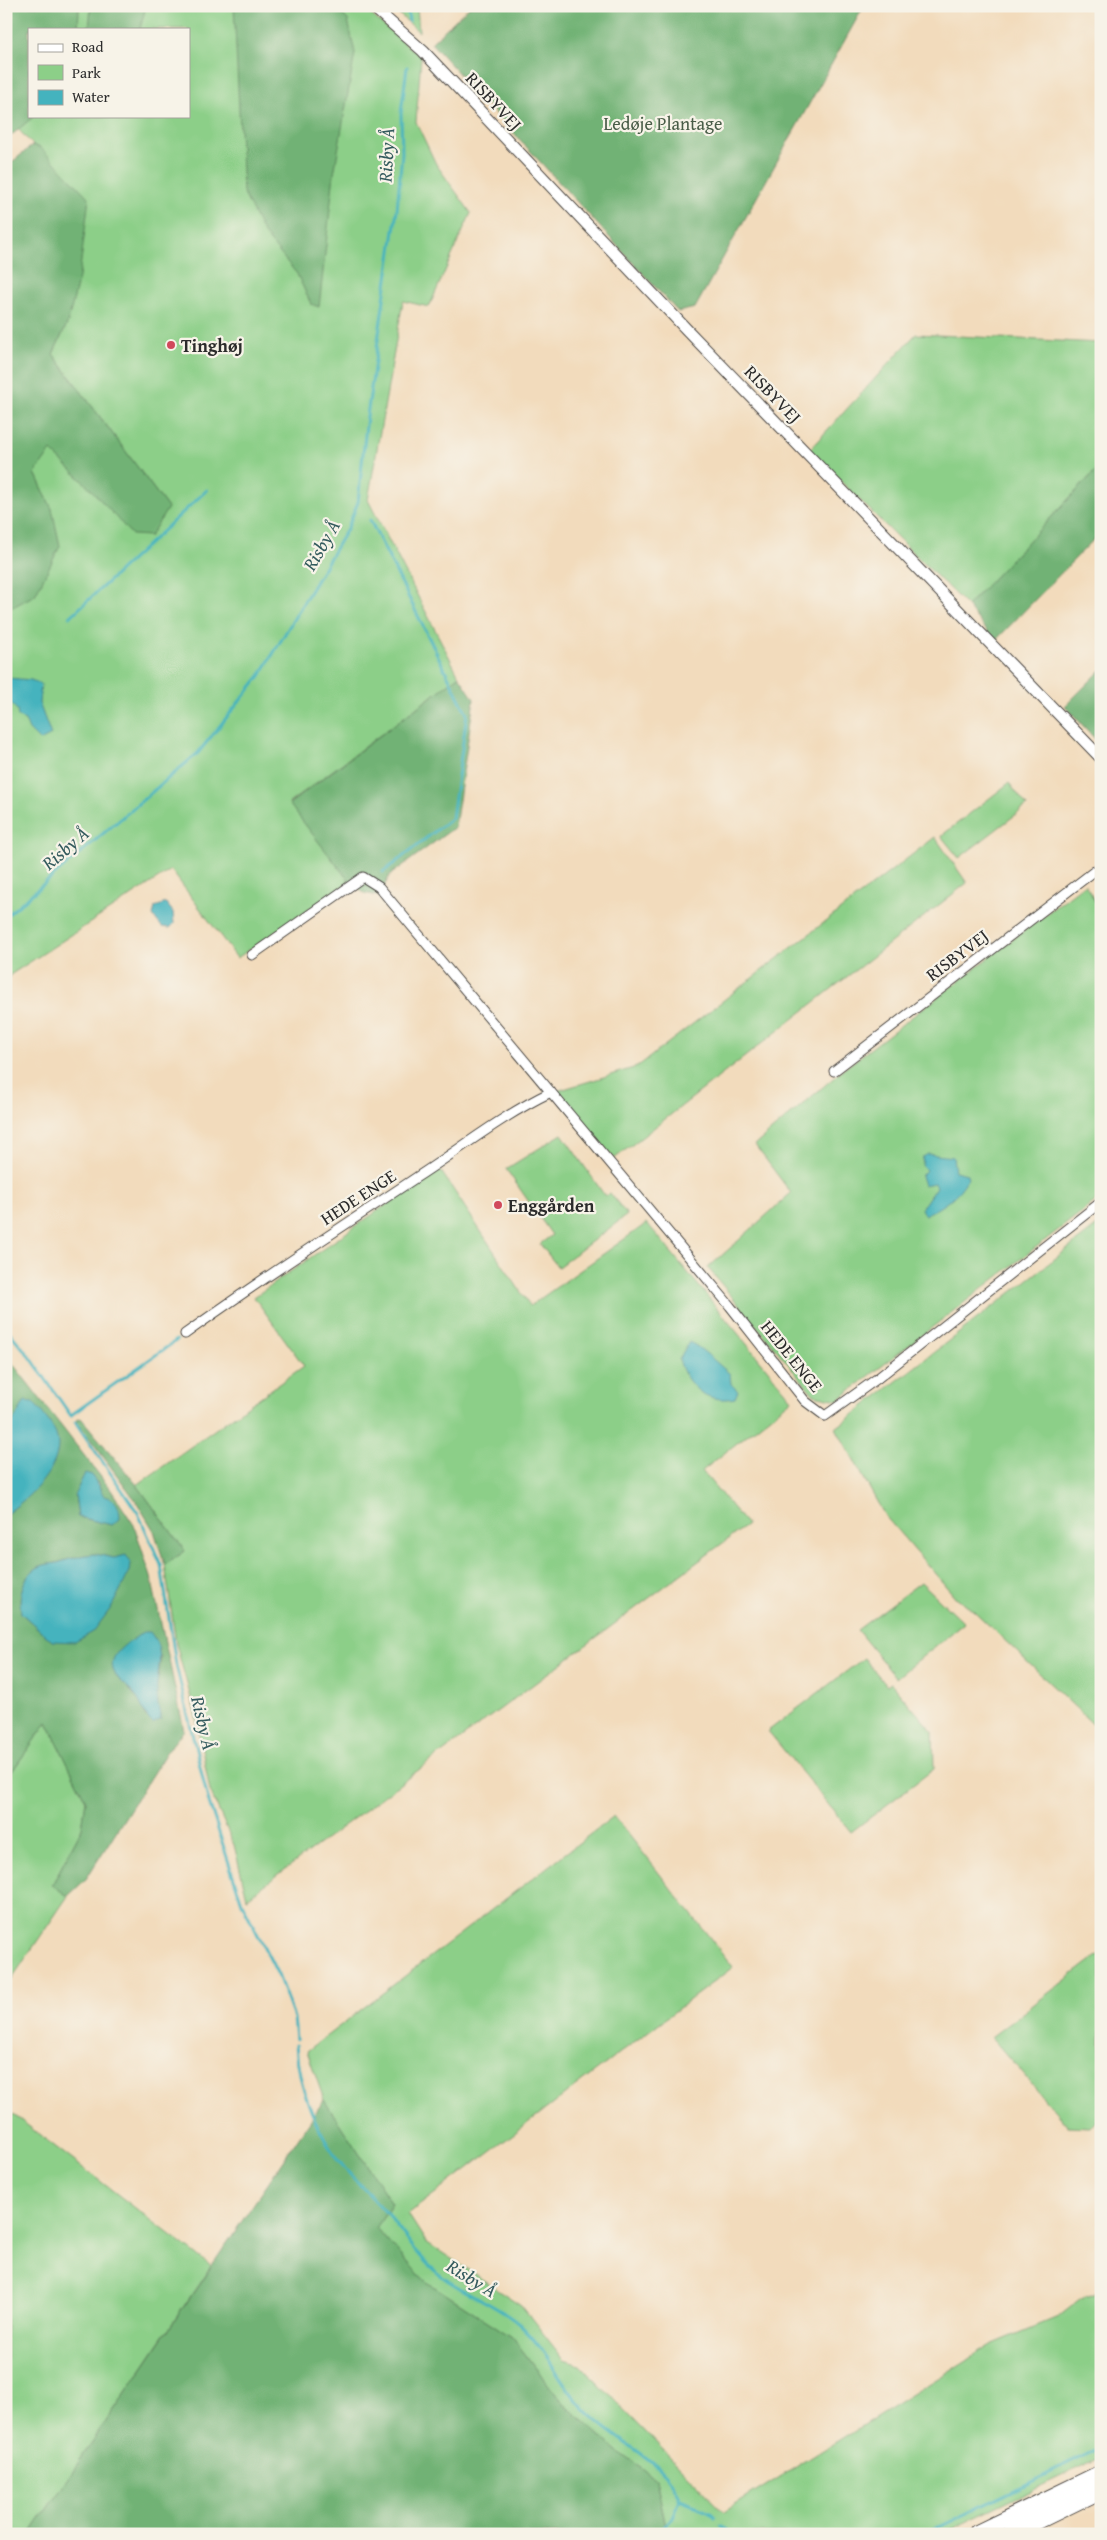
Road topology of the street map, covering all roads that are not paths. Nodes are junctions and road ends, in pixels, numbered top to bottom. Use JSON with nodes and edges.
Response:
{"nodes":[{"id":1,"x":372,"y":6,"type":"edge"},
{"id":2,"x":1101,"y":758,"type":"edge"},
{"id":3,"x":1101,"y":866,"type":"edge"},
{"id":4,"x":252,"y":955,"type":"dead end"},
{"id":5,"x":834,"y":1071,"type":"dead end"},
{"id":6,"x":551,"y":1092,"type":"junction"},
{"id":7,"x":1101,"y":1202,"type":"edge"},
{"id":8,"x":185,"y":1334,"type":"dead end"},
{"id":9,"x":1101,"y":2473,"type":"edge"},
{"id":10,"x":1101,"y":2490,"type":"edge"},
{"id":11,"x":975,"y":2534,"type":"edge"},
{"id":12,"x":1011,"y":2534,"type":"edge"}],
"edges":[{"from":1,"to":2,"type":"street","name":"RISBYVEJ"},
{"from":3,"to":5,"type":"street","name":"RISBYVEJ"},
{"from":4,"to":6,"type":"street","name":"HEDE ENGE"},
{"from":6,"to":7,"type":"street","name":"HEDE ENGE"},
{"from":6,"to":8,"type":"street","name":"HEDE ENGE"},
{"from":9,"to":11,"type":"highway"},
{"from":10,"to":12,"type":"highway"}]}
